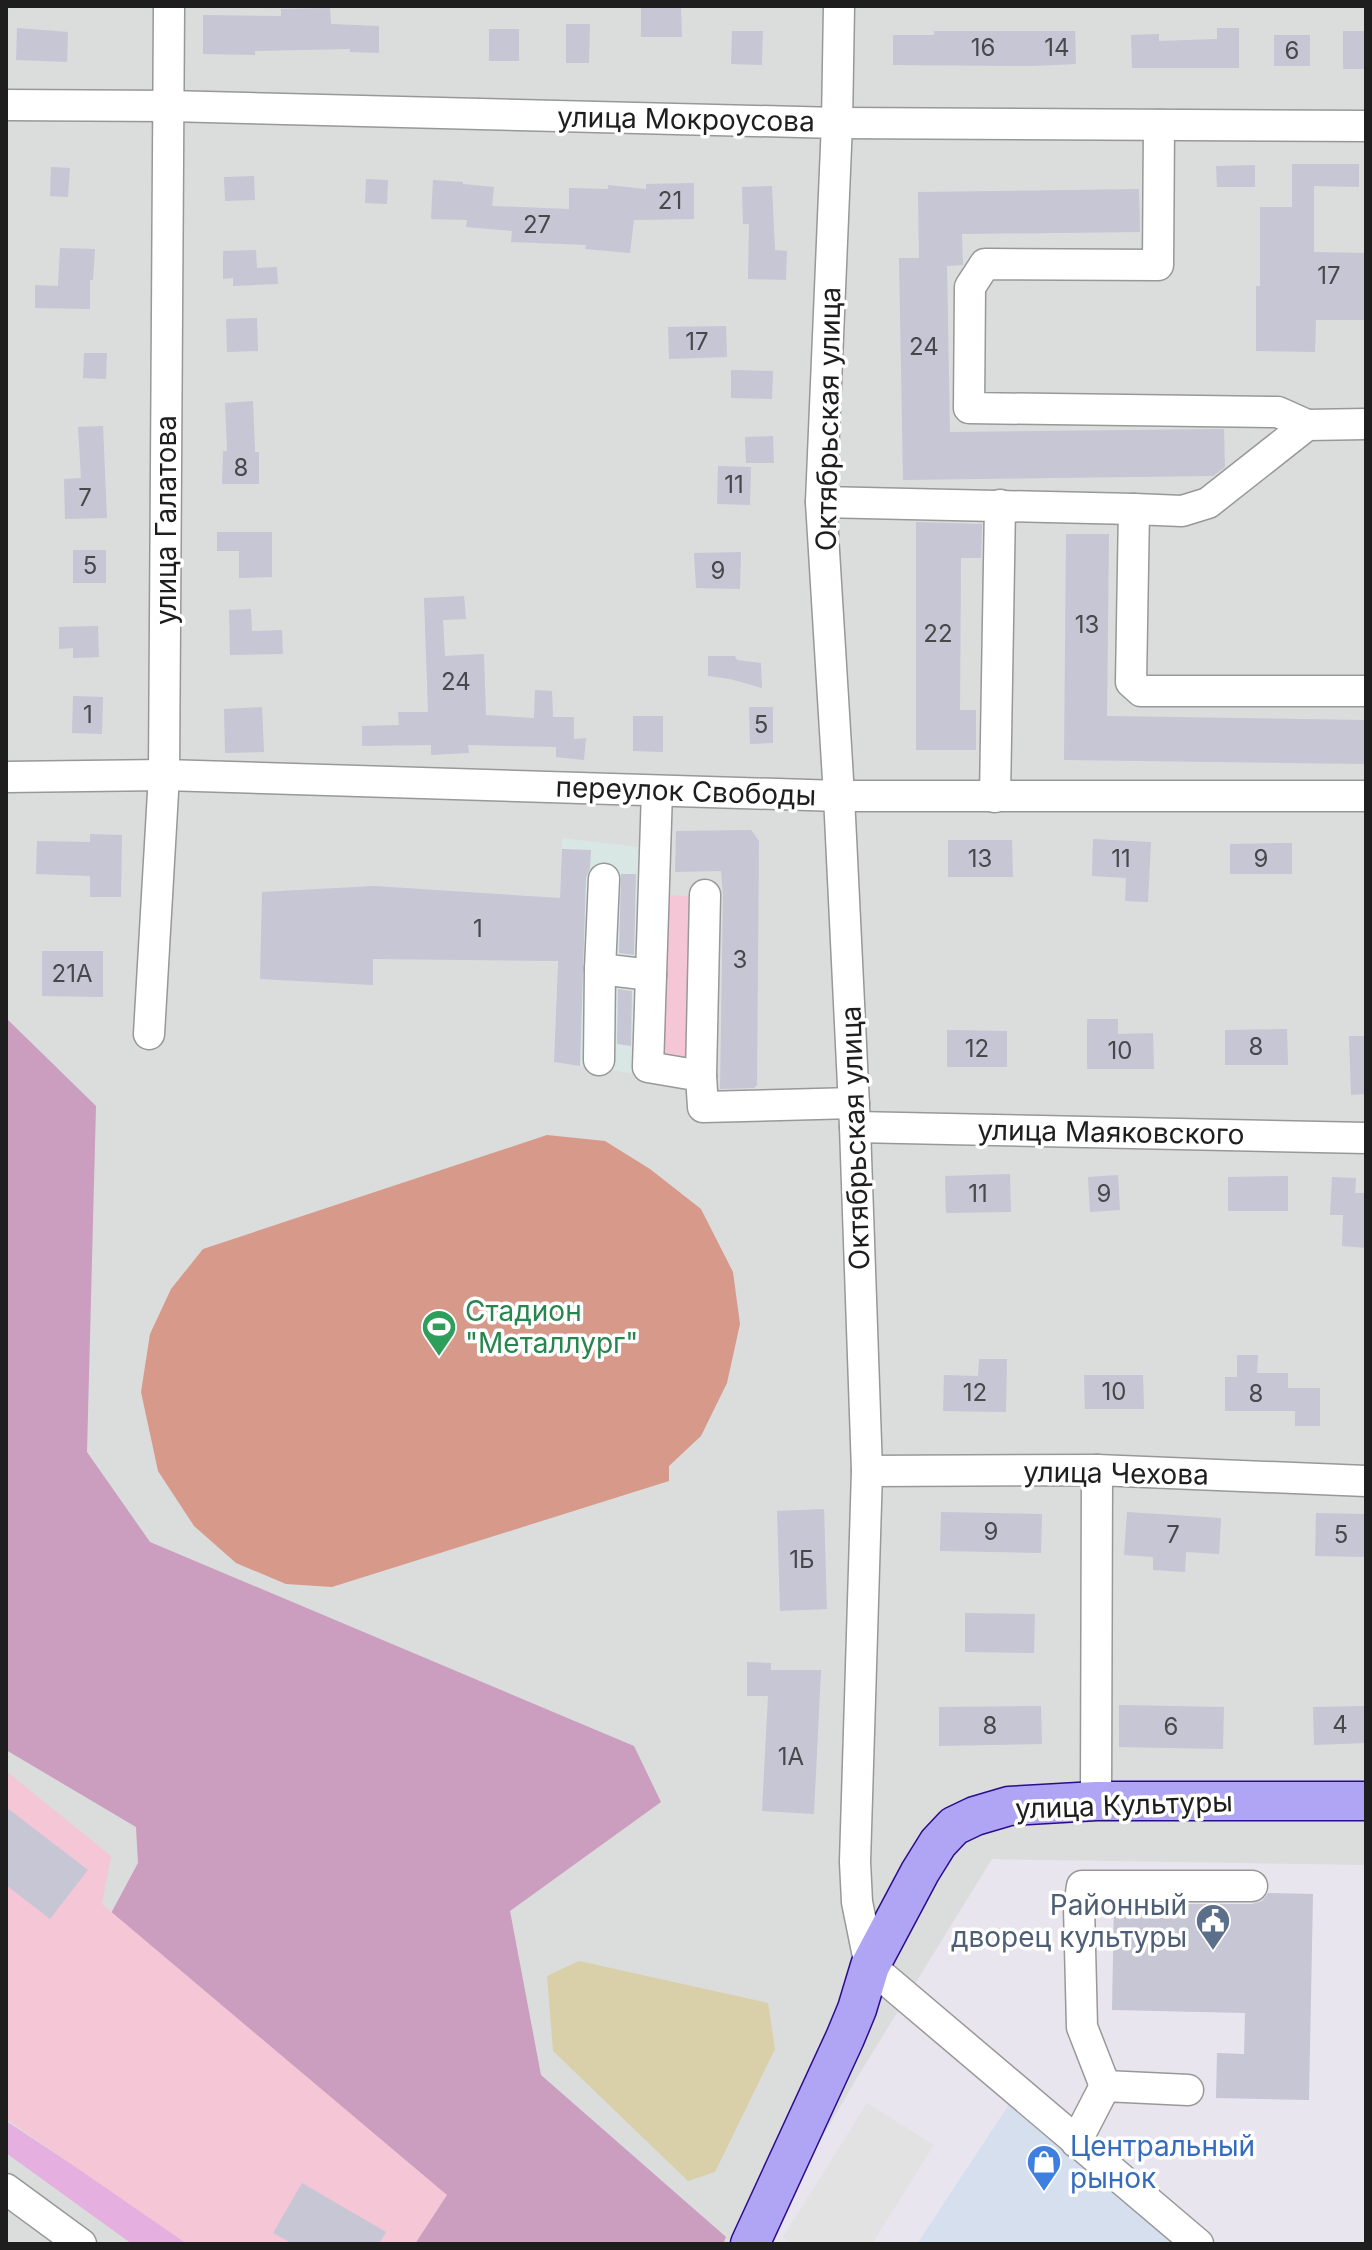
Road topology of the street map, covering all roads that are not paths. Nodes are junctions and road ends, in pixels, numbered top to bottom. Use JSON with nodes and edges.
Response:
{"nodes":[{"id":1,"x":169,"y":6,"type":"edge"},
{"id":2,"x":839,"y":6,"type":"edge"},
{"id":3,"x":6,"y":105,"type":"edge"},
{"id":4,"x":168,"y":106,"type":"junction"},
{"id":5,"x":837,"y":123,"type":"junction"},
{"id":6,"x":1159,"y":125,"type":"junction"},
{"id":7,"x":1366,"y":126,"type":"edge"},
{"id":8,"x":1366,"y":424,"type":"edge"},
{"id":9,"x":1307,"y":425,"type":"junction"},
{"id":10,"x":821,"y":502,"type":"junction"},
{"id":11,"x":1000,"y":505,"type":"junction"},
{"id":12,"x":1134,"y":509,"type":"junction"},
{"id":13,"x":1366,"y":691,"type":"edge"},
{"id":14,"x":164,"y":775,"type":"junction"},
{"id":15,"x":6,"y":777,"type":"edge"},
{"id":16,"x":657,"y":791,"type":"junction"},
{"id":17,"x":839,"y":796,"type":"junction"},
{"id":18,"x":1366,"y":796,"type":"edge"},
{"id":19,"x":995,"y":797,"type":"junction"},
{"id":20,"x":604,"y":879,"type":"dead end"},
{"id":21,"x":705,"y":895,"type":"dead end"},
{"id":22,"x":600,"y":969,"type":"junction"},
{"id":23,"x":651,"y":975,"type":"junction"},
{"id":24,"x":149,"y":1034,"type":"dead end"},
{"id":25,"x":599,"y":1060,"type":"dead end"},
{"id":26,"x":701,"y":1076,"type":"junction"},
{"id":27,"x":855,"y":1115,"type":"junction"},
{"id":28,"x":1366,"y":1138,"type":"edge"},
{"id":29,"x":1097,"y":1470,"type":"junction"},
{"id":30,"x":867,"y":1471,"type":"junction"},
{"id":31,"x":1366,"y":1481,"type":"edge"},
{"id":32,"x":1096,"y":1801,"type":"junction"},
{"id":33,"x":1366,"y":1801,"type":"edge"},
{"id":34,"x":1252,"y":1886,"type":"dead end"},
{"id":35,"x":870,"y":1966,"type":"junction"},
{"id":36,"x":1105,"y":2086,"type":"junction"},
{"id":37,"x":1188,"y":2090,"type":"dead end"},
{"id":38,"x":1076,"y":2142,"type":"junction"},
{"id":39,"x":6,"y":2189,"type":"edge"},
{"id":40,"x":81,"y":2244,"type":"edge"},
{"id":41,"x":750,"y":2244,"type":"edge"},
{"id":42,"x":1198,"y":2244,"type":"edge"}],
"edges":[{"from":1,"to":4,"type":"street","name":"улица Галатова"},
{"from":2,"to":5,"type":"street","name":"Октябрьская улица"},
{"from":3,"to":4,"type":"street","name":"улица Мокроусова"},
{"from":4,"to":5,"type":"street","name":"улица Мокроусова"},
{"from":4,"to":14,"type":"street","name":"улица Галатова"},
{"from":5,"to":6,"type":"street","name":"улица Мокроусова"},
{"from":5,"to":10,"type":"street","name":"Октябрьская улица"},
{"from":6,"to":7,"type":"street","name":"улица Мокроусова"},
{"from":6,"to":9,"type":"street"},
{"from":8,"to":9,"type":"street"},
{"from":9,"to":12,"type":"street"},
{"from":10,"to":11,"type":"street"},
{"from":10,"to":17,"type":"street","name":"Октябрьская улица"},
{"from":11,"to":12,"type":"street"},
{"from":11,"to":19,"type":"street"},
{"from":12,"to":13,"type":"street"},
{"from":14,"to":15,"type":"street","name":"переулок Свободы"},
{"from":14,"to":16,"type":"street","name":"переулок Свободы"},
{"from":14,"to":24,"type":"street","name":"улица Галатова"},
{"from":16,"to":17,"type":"street","name":"переулок Свободы"},
{"from":16,"to":23,"type":"street"},
{"from":17,"to":19,"type":"street","name":"переулок Свободы"},
{"from":17,"to":27,"type":"street","name":"Октябрьская улица"},
{"from":18,"to":19,"type":"street","name":"переулок Свободы"},
{"from":20,"to":22,"type":"street"},
{"from":21,"to":26,"type":"street"},
{"from":22,"to":23,"type":"street"},
{"from":22,"to":25,"type":"street"},
{"from":23,"to":26,"type":"street"},
{"from":26,"to":27,"type":"street","name":"улица Маяковского"},
{"from":27,"to":28,"type":"street","name":"улица Маяковского"},
{"from":27,"to":30,"type":"street","name":"Октябрьская улица"},
{"from":29,"to":30,"type":"street","name":"улица Чехова"},
{"from":29,"to":31,"type":"street","name":"улица Чехова"},
{"from":29,"to":32,"type":"street"},
{"from":30,"to":35,"type":"street","name":"Октябрьская улица"},
{"from":32,"to":33,"type":"main road","name":"улица Культуры"},
{"from":32,"to":35,"type":"main road","name":"улица Культуры"},
{"from":34,"to":36,"type":"street"},
{"from":35,"to":38,"type":"street"},
{"from":35,"to":41,"type":"main road","name":"Октябрьская улица"},
{"from":36,"to":37,"type":"street"},
{"from":36,"to":38,"type":"street"},
{"from":38,"to":42,"type":"street"},
{"from":39,"to":40,"type":"street"}]}
